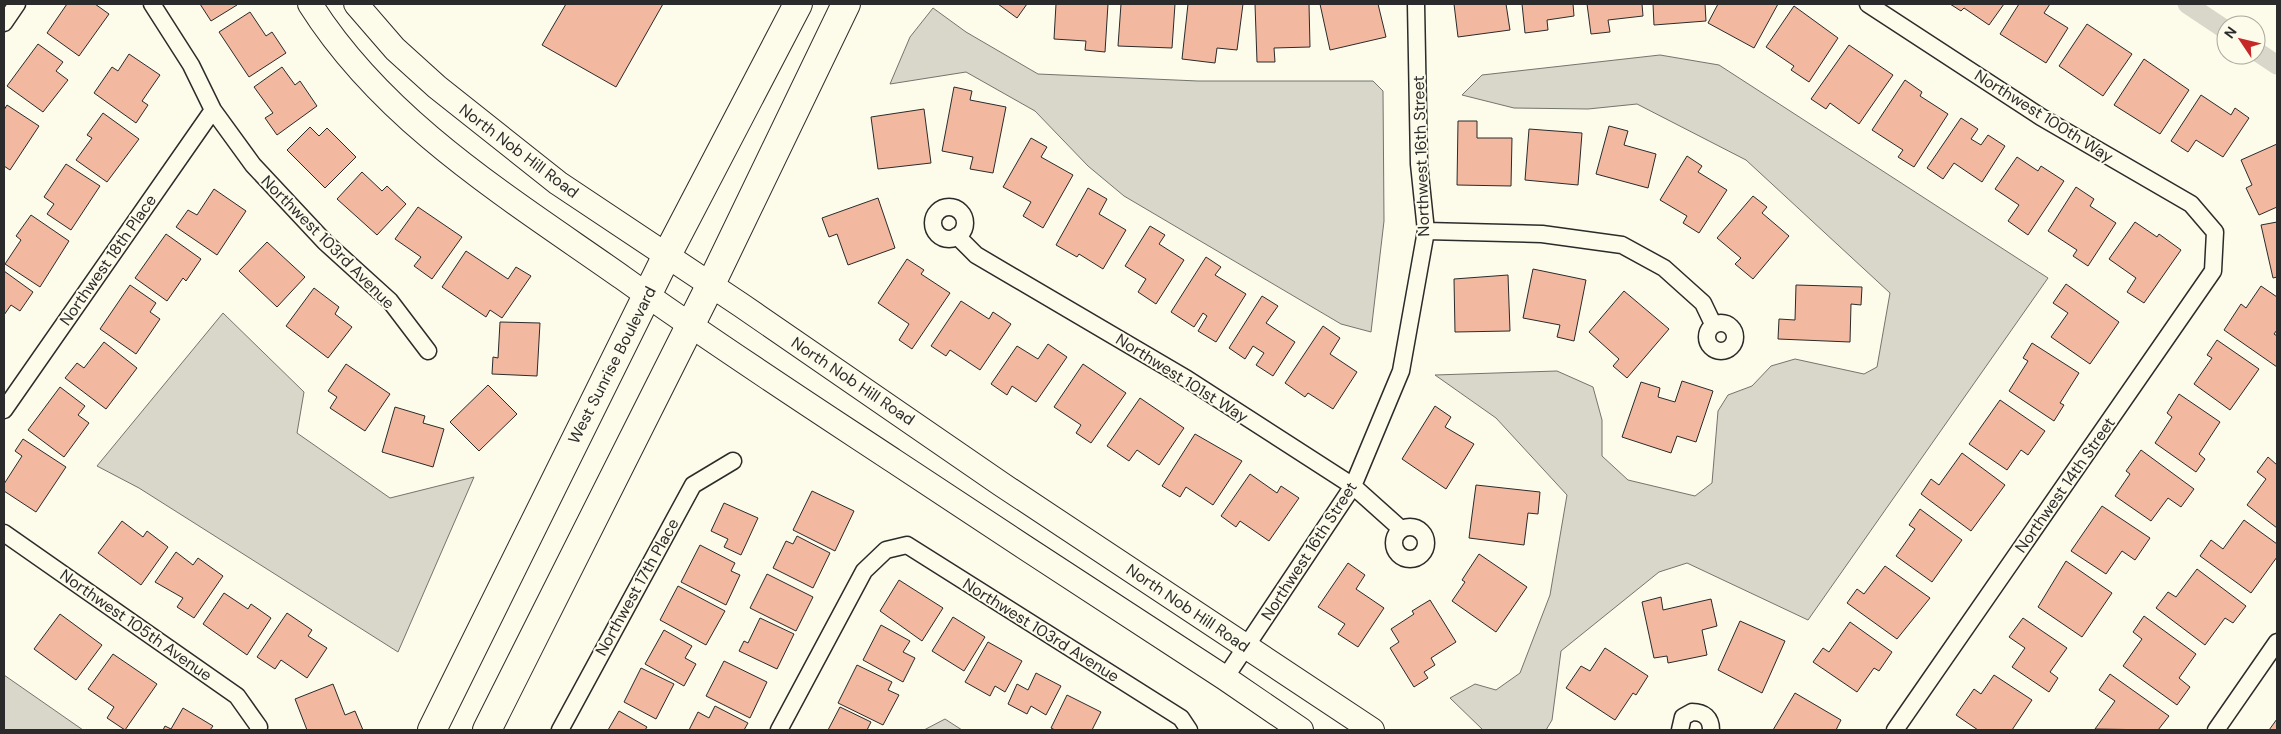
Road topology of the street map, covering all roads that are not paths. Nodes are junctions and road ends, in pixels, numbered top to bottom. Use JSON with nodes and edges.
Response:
{"nodes":[{"id":1,"x":17,"y":4,"type":"edge"},
{"id":2,"x":152,"y":4,"type":"edge"},
{"id":3,"x":310,"y":4,"type":"edge"},
{"id":4,"x":356,"y":4,"type":"edge"},
{"id":5,"x":798,"y":4,"type":"edge"},
{"id":6,"x":846,"y":4,"type":"edge"},
{"id":7,"x":1416,"y":4,"type":"edge"},
{"id":8,"x":1868,"y":4,"type":"edge"},
{"id":9,"x":4,"y":22,"type":"edge"},
{"id":10,"x":213,"y":110,"type":"junction"},
{"id":11,"x":1426,"y":231,"type":"junction"},
{"id":12,"x":2215,"y":232,"type":"joint"},
{"id":13,"x":956,"y":236,"type":"dead end"},
{"id":14,"x":667,"y":255,"type":"junction"},
{"id":15,"x":711,"y":284,"type":"junction"},
{"id":16,"x":647,"y":296,"type":"junction"},
{"id":17,"x":1713,"y":324,"type":"dead end"},
{"id":18,"x":689,"y":325,"type":"junction"},
{"id":19,"x":428,"y":352,"type":"dead end"},
{"id":20,"x":4,"y":410,"type":"edge"},
{"id":21,"x":733,"y":461,"type":"dead end"},
{"id":22,"x":1353,"y":486,"type":"junction"},
{"id":23,"x":1401,"y":529,"type":"dead end"},
{"id":24,"x":4,"y":533,"type":"edge"},
{"id":25,"x":2277,"y":642,"type":"edge"},
{"id":26,"x":1246,"y":647,"type":"junction"},
{"id":27,"x":1225,"y":678,"type":"junction"},
{"id":28,"x":258,"y":729,"type":"edge"},
{"id":29,"x":432,"y":730,"type":"edge"},
{"id":30,"x":487,"y":730,"type":"edge"},
{"id":31,"x":560,"y":730,"type":"edge"},
{"id":32,"x":780,"y":730,"type":"edge"},
{"id":33,"x":1189,"y":730,"type":"edge"},
{"id":34,"x":1301,"y":730,"type":"edge"},
{"id":35,"x":1372,"y":730,"type":"edge"},
{"id":36,"x":1680,"y":730,"type":"edge"},
{"id":37,"x":1711,"y":730,"type":"edge"},
{"id":38,"x":1895,"y":730,"type":"edge"},
{"id":39,"x":2216,"y":730,"type":"edge"}],
"edges":[{"from":1,"to":9,"type":"street"},
{"from":2,"to":10,"type":"street","name":"Northwest 103rd Avenue"},
{"from":3,"to":16,"type":"main road"},
{"from":4,"to":14,"type":"main road","name":"North Nob Hill Road"},
{"from":5,"to":14,"type":"highway","name":"West Sunrise Boulevard"},
{"from":6,"to":15,"type":"highway"},
{"from":7,"to":11,"type":"street","name":"Northwest 16th Street"},
{"from":8,"to":12,"type":"street","name":"Northwest 100th Way"},
{"from":10,"to":19,"type":"street","name":"Northwest 103rd Avenue"},
{"from":10,"to":20,"type":"street","name":"Northwest 18th Place"},
{"from":11,"to":17,"type":"street"},
{"from":11,"to":22,"type":"street","name":"Northwest 16th Street"},
{"from":12,"to":38,"type":"street","name":"Northwest 14th Street"},
{"from":13,"to":22,"type":"street","name":"Northwest 101st Way"},
{"from":14,"to":15,"type":"main road","name":"North Nob Hill Road"},
{"from":14,"to":16,"type":"highway","name":"West Sunrise Boulevard"},
{"from":15,"to":18,"type":"highway"},
{"from":15,"to":26,"type":"main road","name":"North Nob Hill Road"},
{"from":16,"to":18,"type":"main road"},
{"from":16,"to":29,"type":"highway","name":"West Sunrise Boulevard"},
{"from":18,"to":27,"type":"main road"},
{"from":18,"to":30,"type":"highway"},
{"from":21,"to":31,"type":"street","name":"Northwest 17th Place"},
{"from":22,"to":23,"type":"street","name":"Northwest 101st Way"},
{"from":22,"to":26,"type":"street","name":"Northwest 16th Street"},
{"from":24,"to":28,"type":"street","name":"Northwest 105th Avenue"},
{"from":25,"to":39,"type":"street"},
{"from":26,"to":27,"type":"street","name":"Northwest 16th Street"},
{"from":26,"to":35,"type":"main road","name":"North Nob Hill Road"},
{"from":27,"to":34,"type":"main road"},
{"from":32,"to":33,"type":"street","name":"Northwest 103rd Avenue"},
{"from":36,"to":37,"type":"street"}]}
